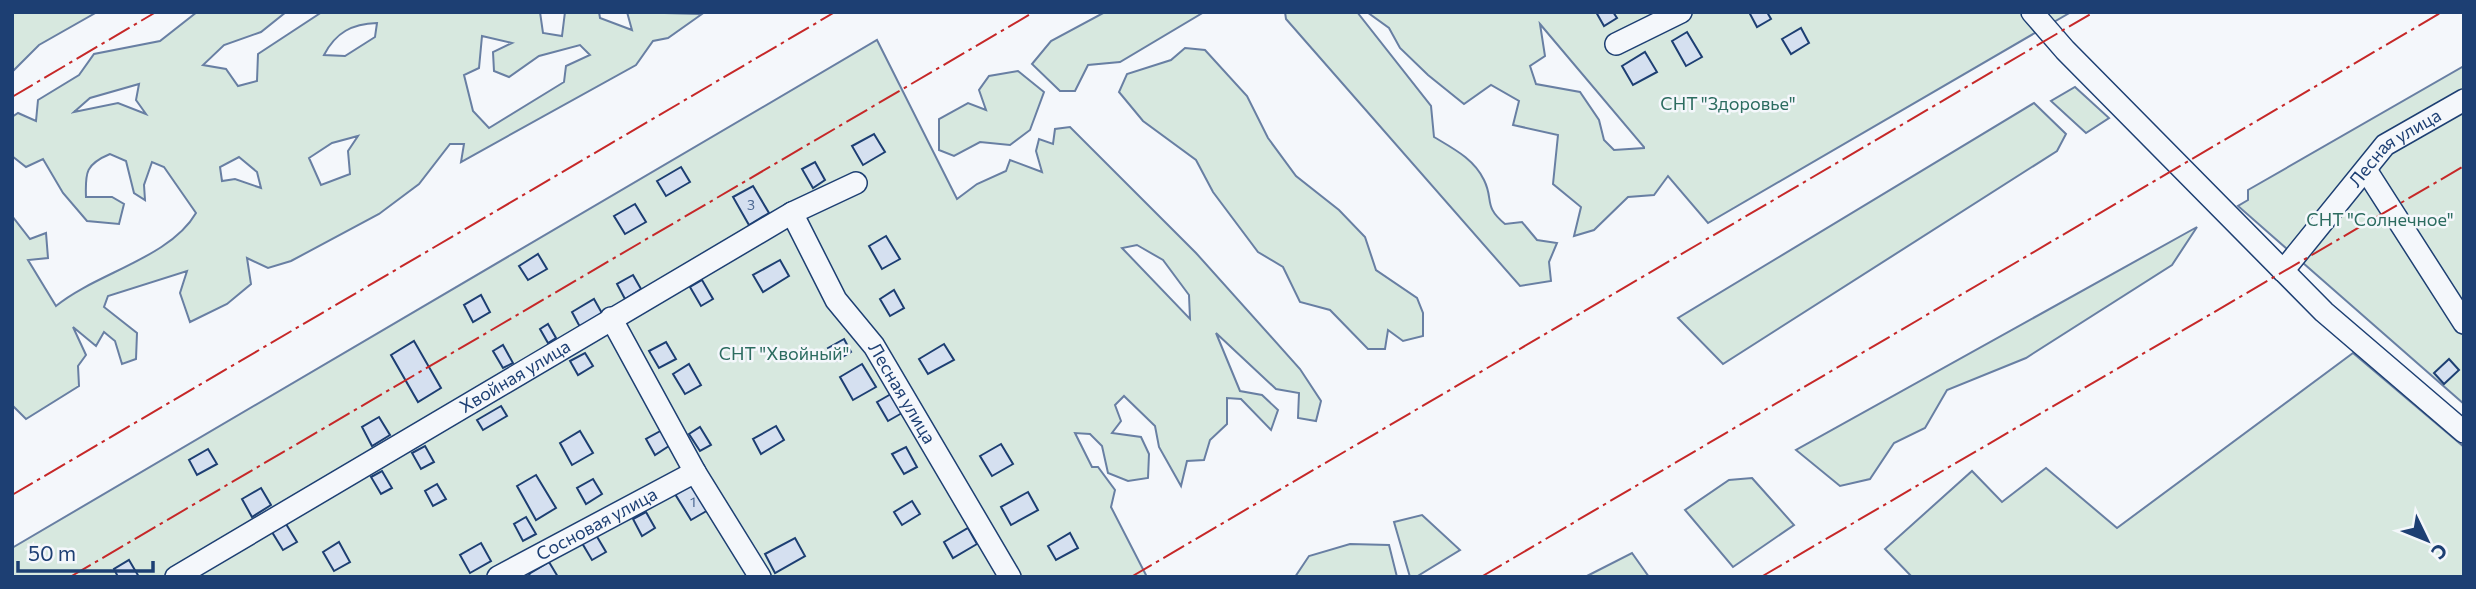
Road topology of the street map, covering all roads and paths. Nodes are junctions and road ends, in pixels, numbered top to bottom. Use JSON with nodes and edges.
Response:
{"nodes":[{"id":1,"x":1681,"y":12,"type":"edge"},
{"id":2,"x":2032,"y":12,"type":"edge"},
{"id":3,"x":1616,"y":44,"type":"dead end"},
{"id":4,"x":2464,"y":100,"type":"edge"},
{"id":5,"x":2366,"y":170,"type":"junction"},
{"id":6,"x":856,"y":183,"type":"dead end"},
{"id":7,"x":792,"y":213,"type":"junction"},
{"id":8,"x":2283,"y":271,"type":"junction"},
{"id":9,"x":611,"y":318,"type":"junction"},
{"id":10,"x":2464,"y":323,"type":"edge"},
{"id":11,"x":2464,"y":432,"type":"edge"},
{"id":12,"x":695,"y":472,"type":"junction"},
{"id":13,"x":176,"y":577,"type":"edge"},
{"id":14,"x":498,"y":577,"type":"edge"},
{"id":15,"x":760,"y":577,"type":"edge"},
{"id":16,"x":1010,"y":577,"type":"edge"}],
"edges":[{"from":1,"to":3,"type":"street"},
{"from":2,"to":8,"type":"street"},
{"from":4,"to":5,"type":"street","name":"Лесная улица"},
{"from":5,"to":8,"type":"street","name":"Лесная улица"},
{"from":5,"to":10,"type":"street"},
{"from":6,"to":7,"type":"street","name":"Хвойная улица"},
{"from":7,"to":9,"type":"street","name":"Хвойная улица"},
{"from":7,"to":16,"type":"street","name":"Лесная улица"},
{"from":8,"to":11,"type":"street"},
{"from":9,"to":12,"type":"street"},
{"from":9,"to":13,"type":"street","name":"Хвойная улица"},
{"from":12,"to":14,"type":"street","name":"Сосновая улица"},
{"from":12,"to":15,"type":"street"}]}
